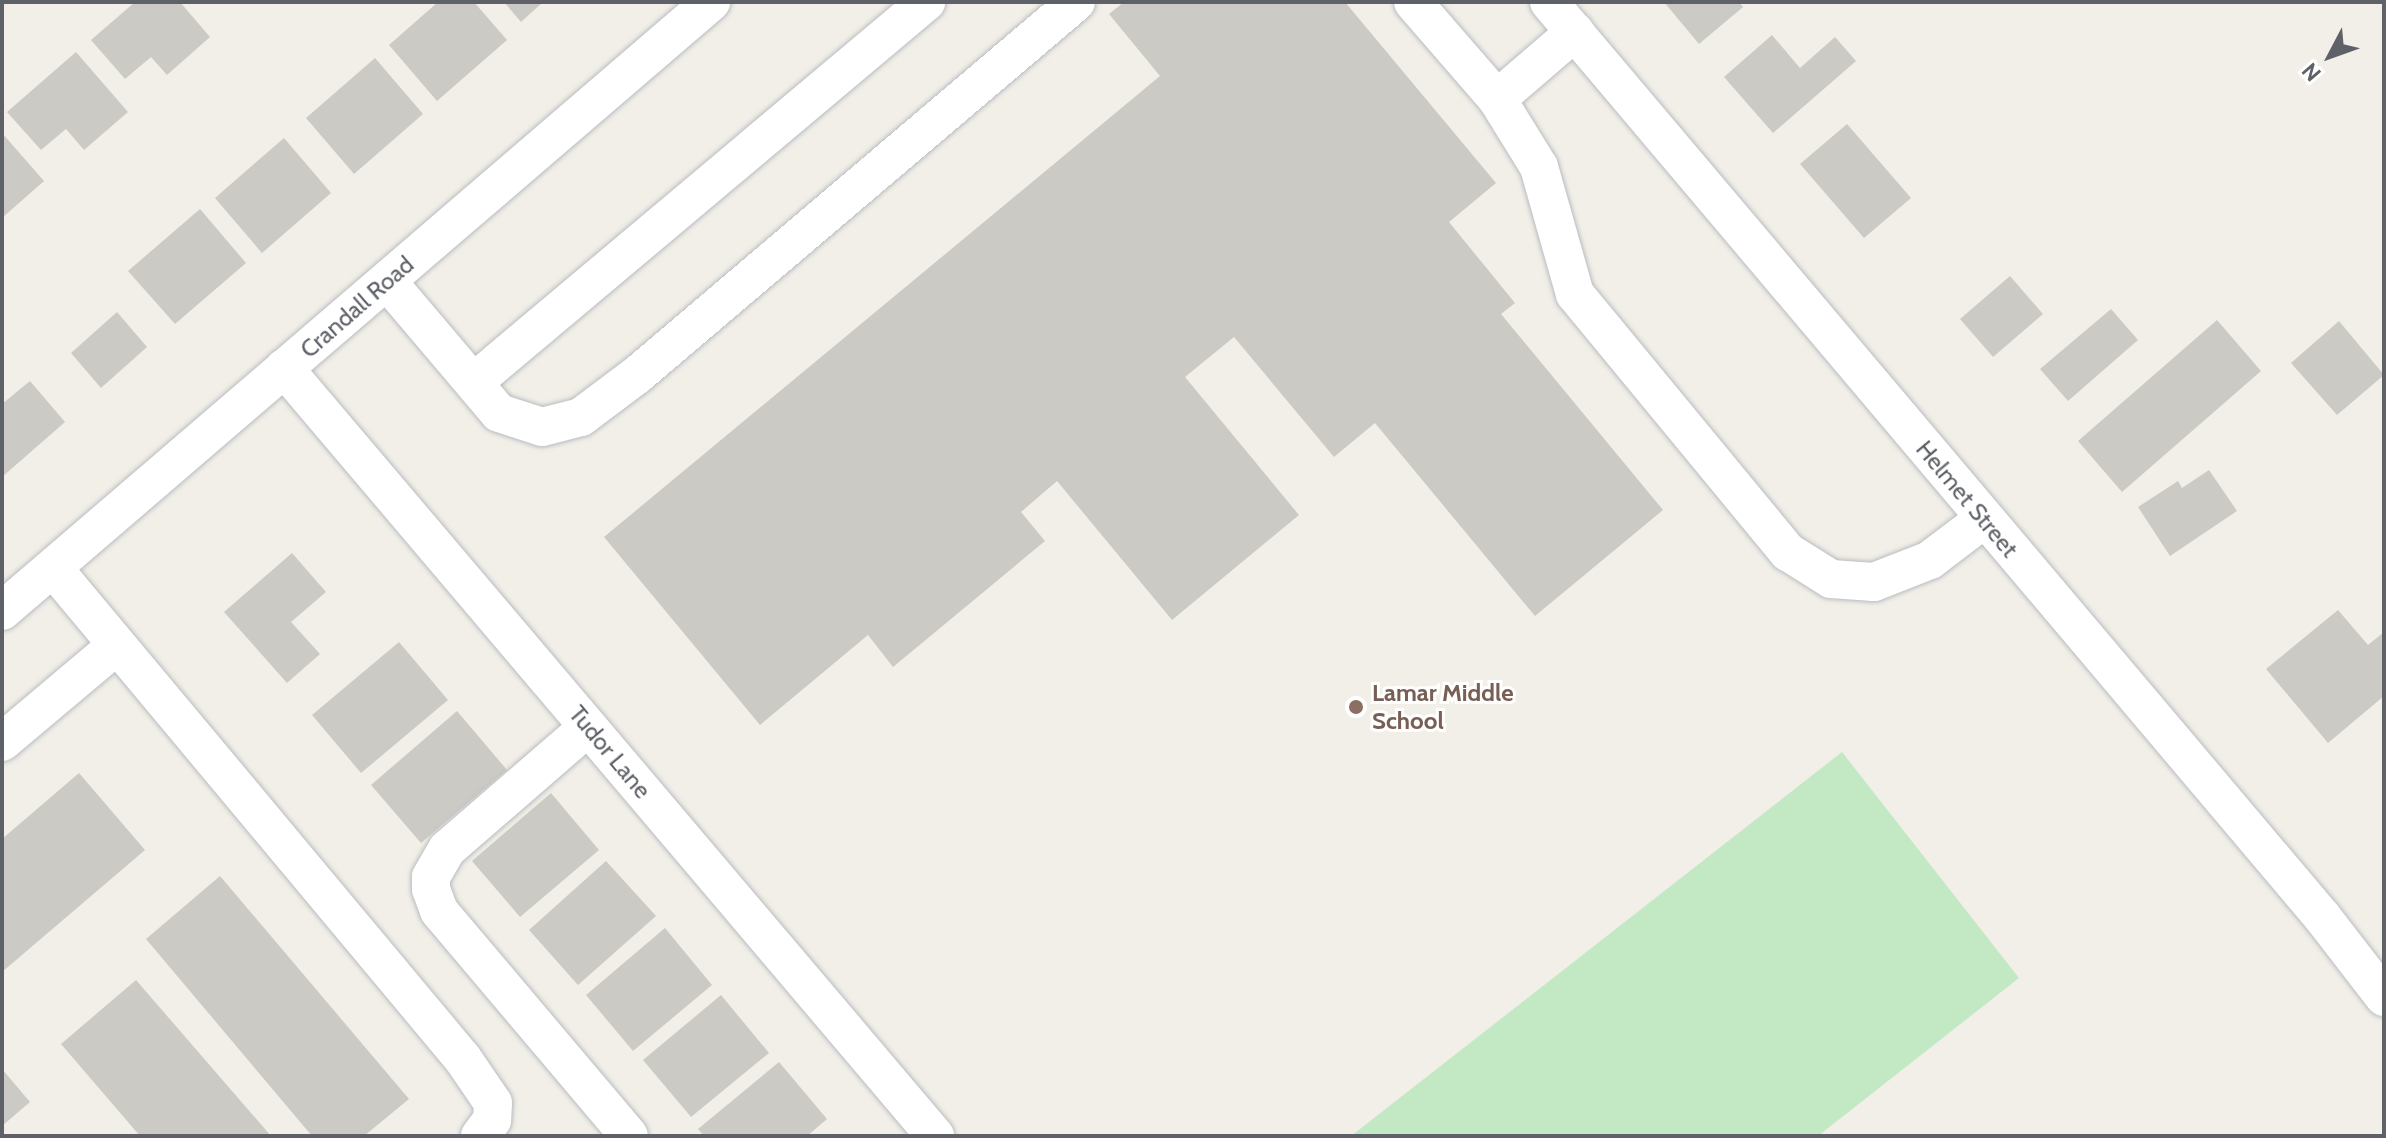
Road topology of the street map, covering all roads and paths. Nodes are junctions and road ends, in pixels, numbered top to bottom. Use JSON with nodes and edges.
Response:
{"nodes":[{"id":1,"x":711,"y":2,"type":"edge"},
{"id":2,"x":926,"y":2,"type":"edge"},
{"id":3,"x":1076,"y":2,"type":"edge"},
{"id":4,"x":1413,"y":2,"type":"edge"},
{"id":5,"x":1549,"y":2,"type":"edge"},
{"id":6,"x":1575,"y":32,"type":"junction"},
{"id":7,"x":1497,"y":99,"type":"junction"},
{"id":8,"x":387,"y":281,"type":"junction"},
{"id":9,"x":284,"y":368,"type":"junction"},
{"id":10,"x":474,"y":382,"type":"junction"},
{"id":11,"x":1984,"y":519,"type":"junction"},
{"id":12,"x":53,"y":568,"type":"junction"},
{"id":13,"x":2,"y":611,"type":"edge"},
{"id":14,"x":117,"y":645,"type":"junction"},
{"id":15,"x":588,"y":727,"type":"junction"},
{"id":16,"x":2,"y":742,"type":"edge"},
{"id":17,"x":2384,"y":997,"type":"edge"},
{"id":18,"x":480,"y":1136,"type":"edge"},
{"id":19,"x":629,"y":1136,"type":"edge"},
{"id":20,"x":935,"y":1136,"type":"edge"}],
"edges":[{"from":1,"to":8,"type":"street","name":"Crandall Road"},
{"from":2,"to":10,"type":"street"},
{"from":3,"to":10,"type":"street"},
{"from":4,"to":7,"type":"street"},
{"from":5,"to":6,"type":"street","name":"Helmet Street"},
{"from":6,"to":7,"type":"street"},
{"from":6,"to":11,"type":"street","name":"Helmet Street"},
{"from":7,"to":11,"type":"street"},
{"from":8,"to":9,"type":"street","name":"Crandall Road"},
{"from":8,"to":10,"type":"street"},
{"from":9,"to":12,"type":"street","name":"Crandall Road"},
{"from":9,"to":15,"type":"street","name":"Tudor Lane"},
{"from":11,"to":17,"type":"street","name":"Helmet Street"},
{"from":12,"to":13,"type":"street","name":"Crandall Road"},
{"from":12,"to":14,"type":"street"},
{"from":14,"to":16,"type":"street"},
{"from":14,"to":18,"type":"street"},
{"from":15,"to":19,"type":"street"},
{"from":15,"to":20,"type":"street","name":"Tudor Lane"}]}
